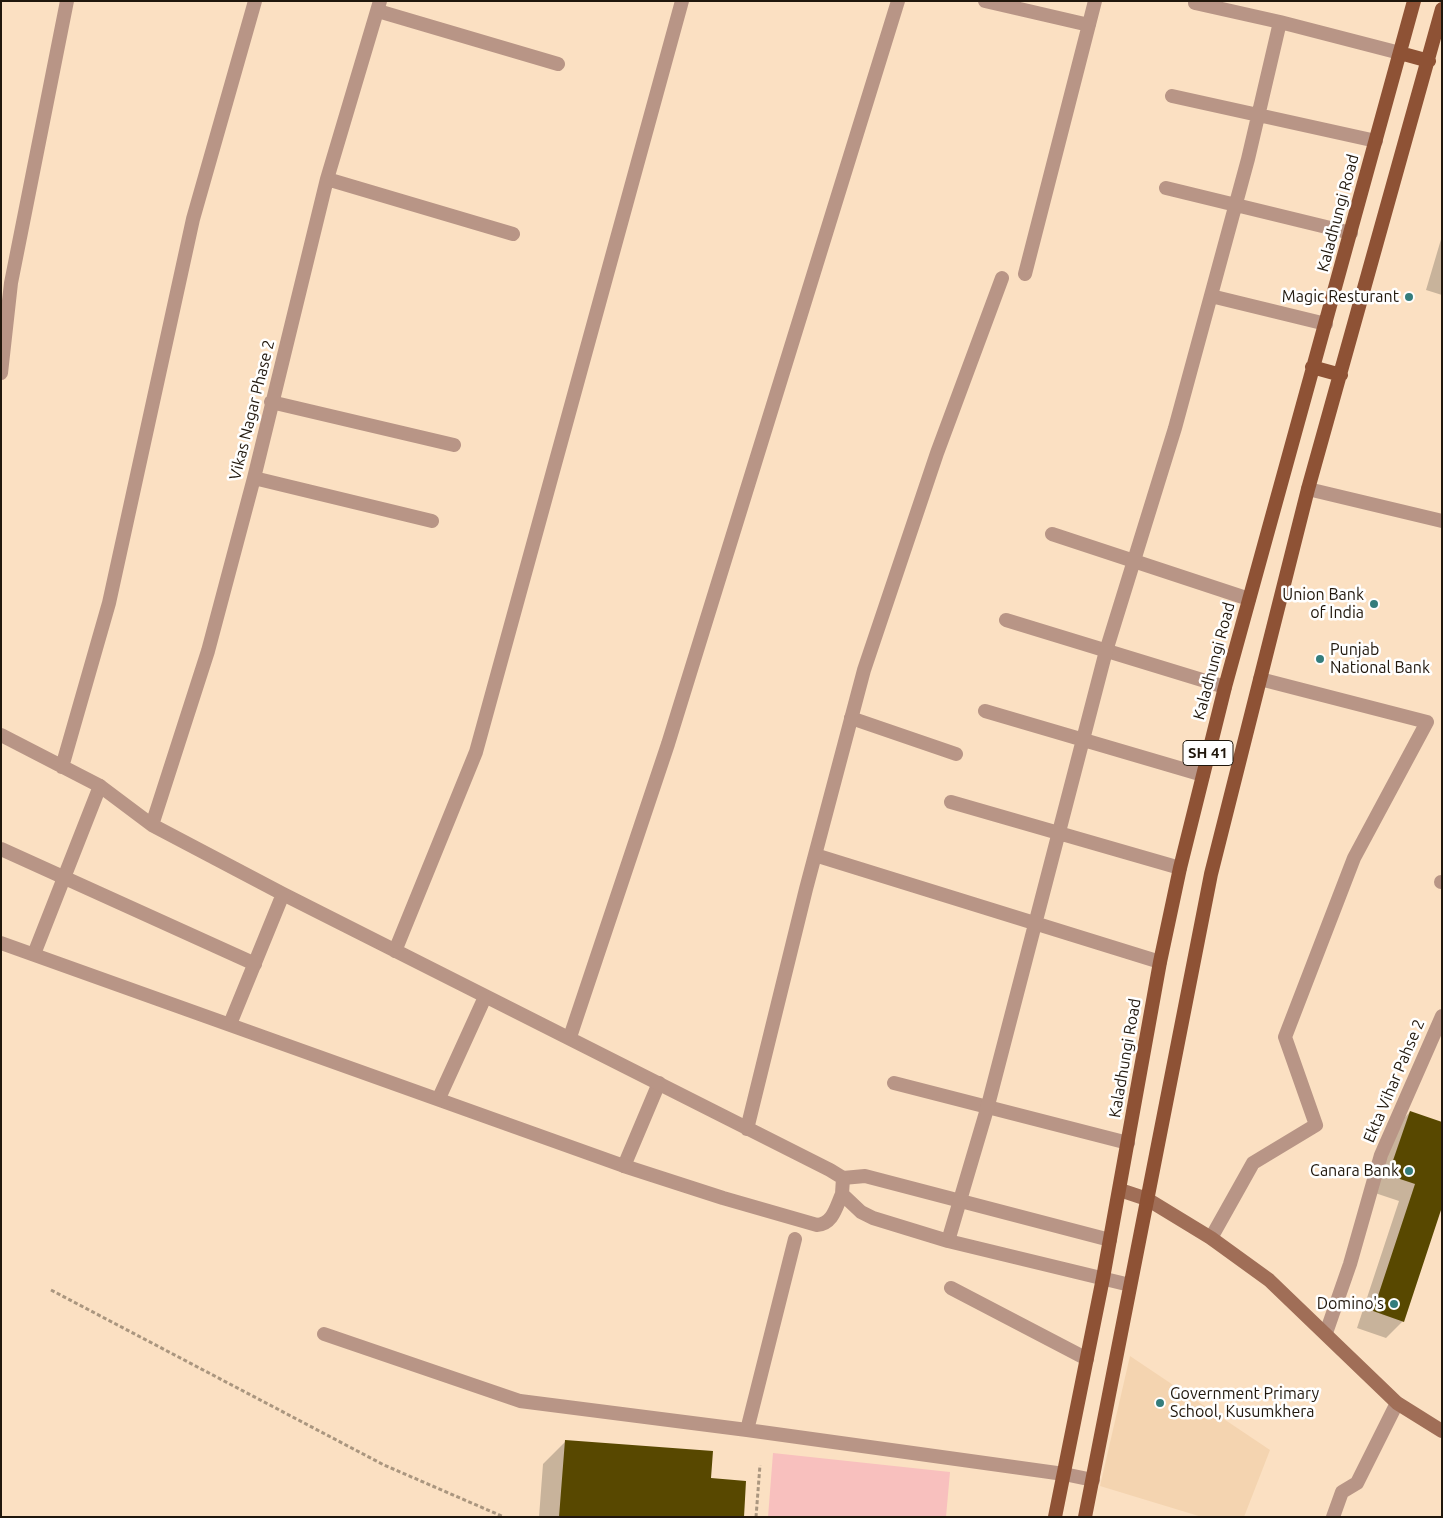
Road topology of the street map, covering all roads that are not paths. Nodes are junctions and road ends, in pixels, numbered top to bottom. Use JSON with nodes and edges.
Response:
{"nodes":[{"id":1,"x":67,"y":1,"type":"edge"},
{"id":2,"x":255,"y":1,"type":"edge"},
{"id":3,"x":682,"y":1,"type":"edge"},
{"id":4,"x":898,"y":1,"type":"edge"},
{"id":5,"x":985,"y":1,"type":"edge"},
{"id":6,"x":1095,"y":1,"type":"edge"},
{"id":7,"x":1414,"y":1,"type":"edge"},
{"id":8,"x":1195,"y":3,"type":"dead end"},
{"id":9,"x":379,"y":6,"type":"edge"},
{"id":10,"x":1442,"y":9,"type":"edge"},
{"id":11,"x":1280,"y":22,"type":"junction"},
{"id":12,"x":1089,"y":25,"type":"junction"},
{"id":13,"x":1400,"y":53,"type":"junction"},
{"id":14,"x":1429,"y":60,"type":"junction"},
{"id":15,"x":558,"y":64,"type":"dead end"},
{"id":16,"x":1172,"y":96,"type":"dead end"},
{"id":17,"x":1258,"y":115,"type":"junction"},
{"id":18,"x":1376,"y":141,"type":"junction"},
{"id":19,"x":327,"y":179,"type":"junction"},
{"id":20,"x":1166,"y":188,"type":"dead end"},
{"id":21,"x":1235,"y":206,"type":"junction"},
{"id":22,"x":1351,"y":233,"type":"junction"},
{"id":23,"x":513,"y":234,"type":"dead end"},
{"id":24,"x":1025,"y":274,"type":"dead end"},
{"id":25,"x":1002,"y":278,"type":"dead end"},
{"id":26,"x":1211,"y":296,"type":"junction"},
{"id":27,"x":1326,"y":324,"type":"junction"},
{"id":28,"x":1312,"y":367,"type":"junction"},
{"id":29,"x":1,"y":373,"type":"edge"},
{"id":30,"x":1341,"y":375,"type":"junction"},
{"id":31,"x":271,"y":402,"type":"junction"},
{"id":32,"x":454,"y":445,"type":"dead end"},
{"id":33,"x":254,"y":478,"type":"junction"},
{"id":34,"x":1308,"y":489,"type":"junction"},
{"id":35,"x":432,"y":521,"type":"dead end"},
{"id":36,"x":1442,"y":521,"type":"edge"},
{"id":37,"x":1052,"y":534,"type":"dead end"},
{"id":38,"x":1135,"y":562,"type":"junction"},
{"id":39,"x":1249,"y":598,"type":"junction"},
{"id":40,"x":1006,"y":620,"type":"dead end"},
{"id":41,"x":1106,"y":651,"type":"junction"},
{"id":42,"x":1260,"y":679,"type":"junction"},
{"id":43,"x":1225,"y":687,"type":"junction"},
{"id":44,"x":984,"y":711,"type":"dead end"},
{"id":45,"x":851,"y":718,"type":"junction"},
{"id":46,"x":1,"y":735,"type":"edge"},
{"id":47,"x":1083,"y":742,"type":"junction"},
{"id":48,"x":956,"y":754,"type":"dead end"},
{"id":49,"x":62,"y":767,"type":"junction"},
{"id":50,"x":1203,"y":775,"type":"junction"},
{"id":51,"x":100,"y":786,"type":"junction"},
{"id":52,"x":951,"y":802,"type":"dead end"},
{"id":53,"x":152,"y":825,"type":"junction"},
{"id":54,"x":1060,"y":833,"type":"junction"},
{"id":55,"x":1,"y":849,"type":"edge"},
{"id":56,"x":815,"y":855,"type":"junction"},
{"id":57,"x":1180,"y":868,"type":"junction"},
{"id":58,"x":63,"y":879,"type":"junction"},
{"id":59,"x":283,"y":894,"type":"junction"},
{"id":60,"x":1036,"y":923,"type":"junction"},
{"id":61,"x":1,"y":943,"type":"edge"},
{"id":62,"x":395,"y":950,"type":"junction"},
{"id":63,"x":34,"y":954,"type":"junction"},
{"id":64,"x":1160,"y":962,"type":"junction"},
{"id":65,"x":255,"y":964,"type":"junction"},
{"id":66,"x":485,"y":997,"type":"junction"},
{"id":67,"x":1442,"y":1016,"type":"edge"},
{"id":68,"x":230,"y":1024,"type":"junction"},
{"id":69,"x":570,"y":1037,"type":"junction"},
{"id":70,"x":659,"y":1083,"type":"junction"},
{"id":71,"x":894,"y":1083,"type":"dead end"},
{"id":72,"x":439,"y":1098,"type":"junction"},
{"id":73,"x":987,"y":1109,"type":"junction"},
{"id":74,"x":747,"y":1128,"type":"junction"},
{"id":75,"x":1128,"y":1143,"type":"junction"},
{"id":76,"x":624,"y":1166,"type":"junction"},
{"id":77,"x":843,"y":1178,"type":"junction"},
{"id":78,"x":1120,"y":1190,"type":"junction"},
{"id":79,"x":842,"y":1194,"type":"junction"},
{"id":80,"x":1147,"y":1199,"type":"junction"},
{"id":81,"x":960,"y":1201,"type":"junction"},
{"id":82,"x":1212,"y":1238,"type":"junction"},
{"id":83,"x":795,"y":1239,"type":"dead end"},
{"id":84,"x":1110,"y":1240,"type":"junction"},
{"id":85,"x":948,"y":1241,"type":"junction"},
{"id":86,"x":1103,"y":1278,"type":"junction"},
{"id":87,"x":1130,"y":1285,"type":"junction"},
{"id":88,"x":951,"y":1288,"type":"dead end"},
{"id":89,"x":1326,"y":1333,"type":"junction"},
{"id":90,"x":324,"y":1334,"type":"dead end"},
{"id":91,"x":1087,"y":1359,"type":"junction"},
{"id":92,"x":1397,"y":1403,"type":"junction"},
{"id":93,"x":747,"y":1430,"type":"junction"},
{"id":94,"x":1442,"y":1431,"type":"edge"},
{"id":95,"x":1064,"y":1474,"type":"junction"},
{"id":96,"x":1093,"y":1480,"type":"junction"},
{"id":97,"x":1055,"y":1517,"type":"edge"},
{"id":98,"x":1085,"y":1517,"type":"edge"},
{"id":99,"x":1334,"y":1517,"type":"edge"}],
"edges":[{"from":1,"to":29,"type":"street"},
{"from":2,"to":49,"type":"street"},
{"from":3,"to":62,"type":"street"},
{"from":4,"to":69,"type":"street"},
{"from":5,"to":12,"type":"street"},
{"from":6,"to":12,"type":"street"},
{"from":7,"to":13,"type":"main road","name":"Kaladhungi Road","number":"SH 41"},
{"from":8,"to":11,"type":"street"},
{"from":9,"to":15,"type":"street"},
{"from":9,"to":19,"type":"street","name":"Vikas Nagar Phase 2"},
{"from":10,"to":14,"type":"main road","number":"SH 41"},
{"from":11,"to":13,"type":"street"},
{"from":11,"to":17,"type":"street"},
{"from":12,"to":24,"type":"street"},
{"from":13,"to":14,"type":"main road"},
{"from":13,"to":18,"type":"main road","name":"Kaladhungi Road","number":"SH 41"},
{"from":14,"to":30,"type":"main road","number":"SH 41"},
{"from":16,"to":17,"type":"street"},
{"from":17,"to":18,"type":"street"},
{"from":17,"to":21,"type":"street"},
{"from":18,"to":22,"type":"main road","name":"Kaladhungi Road","number":"SH 41"},
{"from":19,"to":23,"type":"street"},
{"from":19,"to":31,"type":"street","name":"Vikas Nagar Phase 2"},
{"from":20,"to":21,"type":"street"},
{"from":21,"to":22,"type":"street"},
{"from":21,"to":26,"type":"street"},
{"from":22,"to":27,"type":"main road","name":"Kaladhungi Road","number":"SH 41"},
{"from":25,"to":45,"type":"street"},
{"from":26,"to":27,"type":"street"},
{"from":26,"to":38,"type":"street"},
{"from":27,"to":28,"type":"main road","name":"Kaladhungi Road","number":"SH 41"},
{"from":28,"to":30,"type":"main road"},
{"from":28,"to":39,"type":"main road","name":"Kaladhungi Road","number":"SH 41"},
{"from":30,"to":34,"type":"main road","number":"SH 41"},
{"from":31,"to":32,"type":"street"},
{"from":31,"to":33,"type":"street","name":"Vikas Nagar Phase 2"},
{"from":33,"to":35,"type":"street"},
{"from":33,"to":53,"type":"street","name":"Vikas Nagar Phase 2"},
{"from":34,"to":36,"type":"street"},
{"from":34,"to":42,"type":"main road","number":"SH 41"},
{"from":37,"to":38,"type":"street"},
{"from":38,"to":39,"type":"street"},
{"from":38,"to":41,"type":"street"},
{"from":39,"to":43,"type":"main road","name":"Kaladhungi Road","number":"SH 41"},
{"from":40,"to":41,"type":"street"},
{"from":41,"to":43,"type":"street"},
{"from":41,"to":47,"type":"street"},
{"from":42,"to":80,"type":"main road","number":"SH 41"},
{"from":42,"to":82,"type":"street"},
{"from":43,"to":50,"type":"main road","name":"Kaladhungi Road","number":"SH 41"},
{"from":44,"to":47,"type":"street"},
{"from":45,"to":48,"type":"street"},
{"from":45,"to":56,"type":"street"},
{"from":46,"to":49,"type":"street"},
{"from":47,"to":50,"type":"street"},
{"from":47,"to":54,"type":"street"},
{"from":49,"to":51,"type":"street"},
{"from":50,"to":57,"type":"main road","name":"Kaladhungi Road","number":"SH 41"},
{"from":51,"to":53,"type":"street"},
{"from":51,"to":58,"type":"street"},
{"from":52,"to":54,"type":"street"},
{"from":53,"to":59,"type":"street"},
{"from":54,"to":57,"type":"street"},
{"from":54,"to":60,"type":"street"},
{"from":55,"to":58,"type":"street"},
{"from":56,"to":60,"type":"street"},
{"from":56,"to":74,"type":"street"},
{"from":57,"to":64,"type":"main road","name":"Kaladhungi Road","number":"SH 41"},
{"from":58,"to":63,"type":"street"},
{"from":58,"to":65,"type":"street"},
{"from":59,"to":62,"type":"street"},
{"from":59,"to":65,"type":"street"},
{"from":60,"to":64,"type":"street"},
{"from":60,"to":73,"type":"street"},
{"from":61,"to":63,"type":"street"},
{"from":62,"to":66,"type":"street"},
{"from":63,"to":68,"type":"street"},
{"from":64,"to":75,"type":"main road","name":"Kaladhungi Road","number":"SH 41"},
{"from":65,"to":68,"type":"street"},
{"from":66,"to":69,"type":"street"},
{"from":66,"to":72,"type":"street"},
{"from":67,"to":89,"type":"street","name":"Ekta Vihar Pahse 2"},
{"from":68,"to":72,"type":"street"},
{"from":69,"to":70,"type":"street"},
{"from":70,"to":74,"type":"street"},
{"from":70,"to":76,"type":"street"},
{"from":71,"to":73,"type":"street"},
{"from":72,"to":76,"type":"street"},
{"from":73,"to":75,"type":"street"},
{"from":73,"to":81,"type":"street"},
{"from":74,"to":77,"type":"street"},
{"from":75,"to":78,"type":"main road","name":"Kaladhungi Road","number":"SH 41"},
{"from":76,"to":79,"type":"street"},
{"from":77,"to":79,"type":"street"},
{"from":77,"to":81,"type":"street"},
{"from":78,"to":80,"type":"main road"},
{"from":78,"to":84,"type":"main road","name":"Kaladhungi Road","number":"SH 41"},
{"from":79,"to":85,"type":"street"},
{"from":80,"to":82,"type":"main road"},
{"from":80,"to":87,"type":"main road","number":"SH 41"},
{"from":81,"to":84,"type":"street"},
{"from":81,"to":85,"type":"street"},
{"from":82,"to":89,"type":"main road"},
{"from":83,"to":93,"type":"street"},
{"from":84,"to":86,"type":"main road","name":"Kaladhungi Road","number":"SH 41"},
{"from":85,"to":86,"type":"street"},
{"from":86,"to":87,"type":"street"},
{"from":86,"to":91,"type":"main road","name":"Kaladhungi Road","number":"SH 41"},
{"from":87,"to":96,"type":"main road","number":"SH 41"},
{"from":88,"to":91,"type":"street"},
{"from":89,"to":92,"type":"main road"},
{"from":90,"to":93,"type":"street"},
{"from":91,"to":95,"type":"main road","name":"Kaladhungi Road","number":"SH 41"},
{"from":92,"to":94,"type":"main road"},
{"from":92,"to":99,"type":"street"},
{"from":93,"to":95,"type":"street"},
{"from":95,"to":96,"type":"street"},
{"from":95,"to":97,"type":"main road","name":"Kaladhungi Road","number":"SH 41"},
{"from":96,"to":98,"type":"main road","number":"SH 41"}]}
